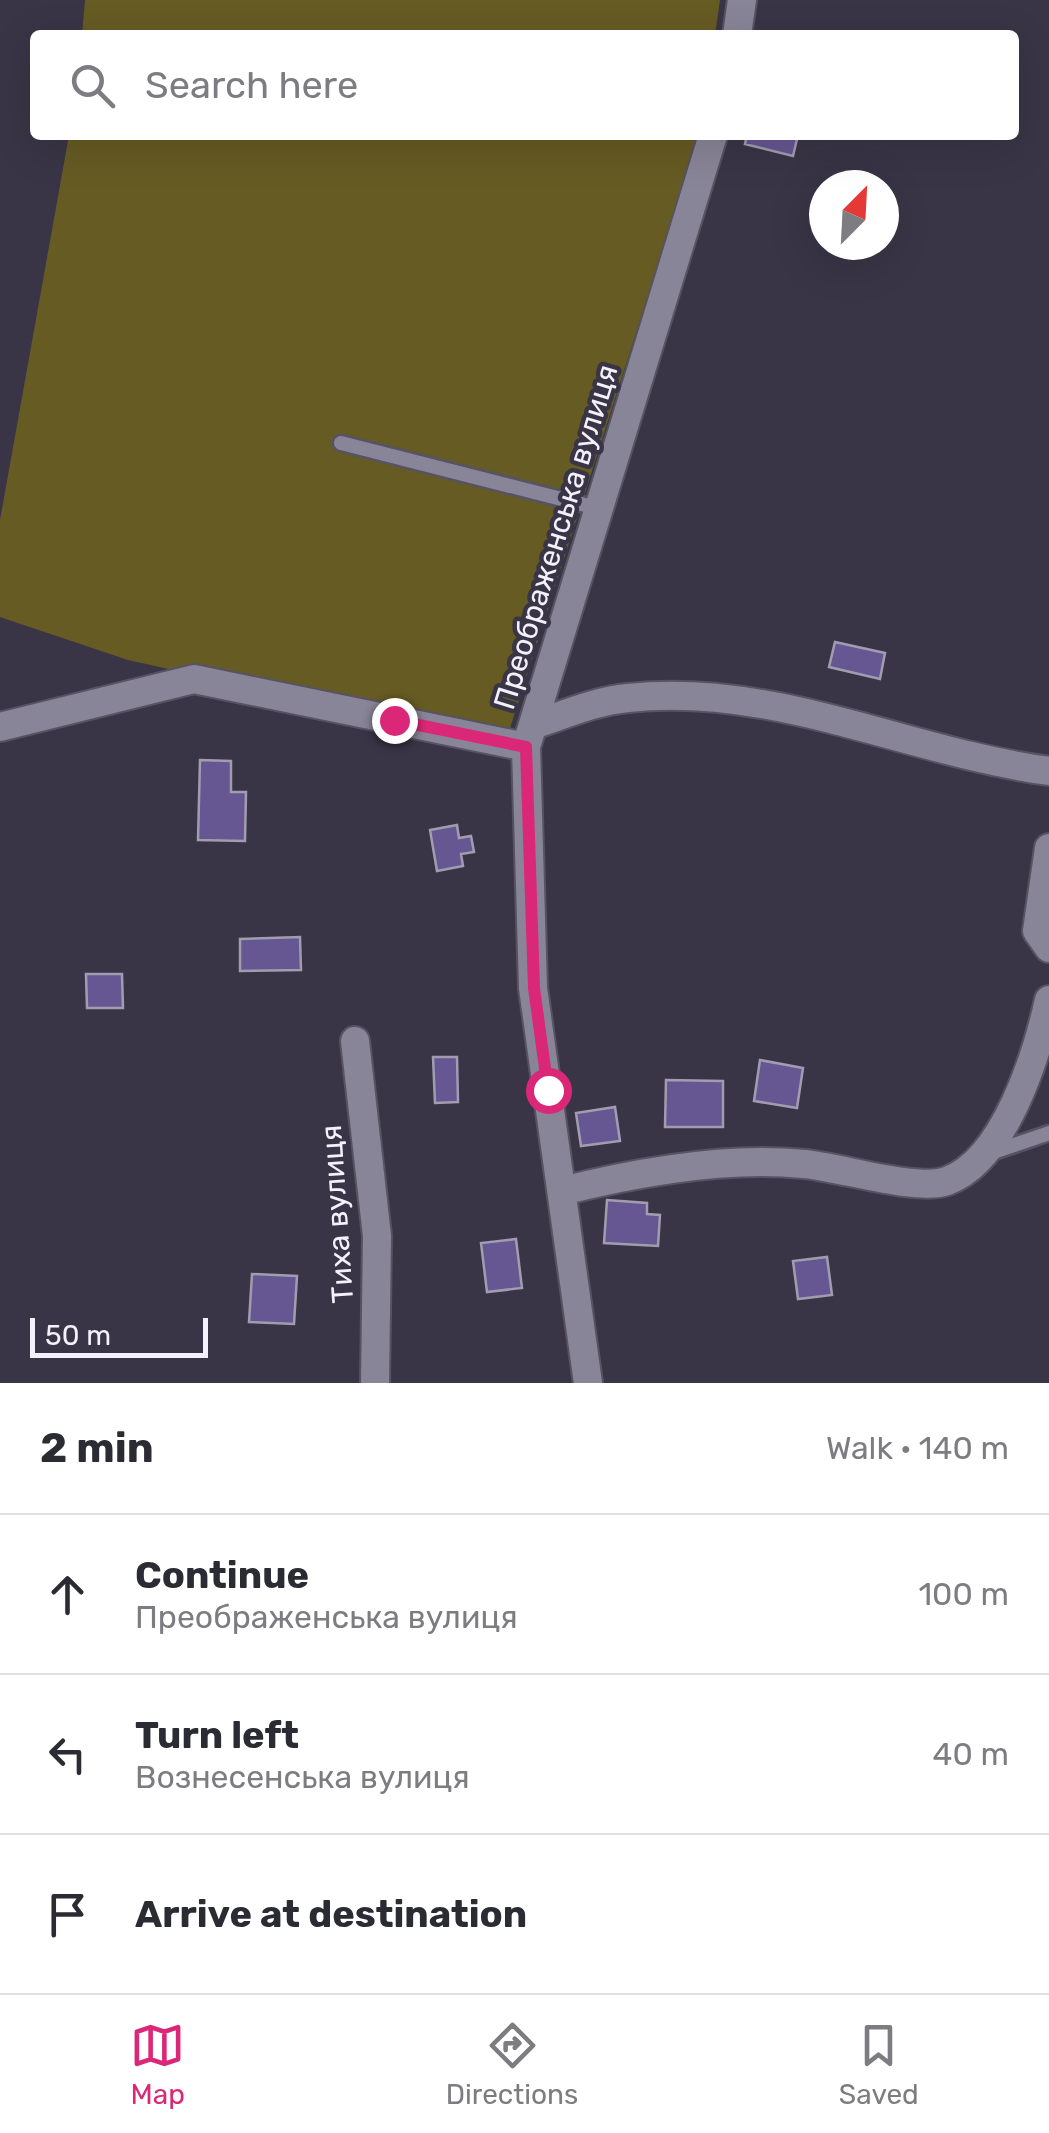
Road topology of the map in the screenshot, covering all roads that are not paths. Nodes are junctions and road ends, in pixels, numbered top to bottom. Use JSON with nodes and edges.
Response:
{"nodes":[{"id":1,"x":742,"y":0,"type":"edge"},
{"id":2,"x":738,"y":30,"type":"edge"},
{"id":3,"x":711,"y":140,"type":"edge"},
{"id":4,"x":342,"y":443,"type":"dead end"},
{"id":5,"x":597,"y":508,"type":"junction"},
{"id":6,"x":0,"y":727,"type":"edge"},
{"id":7,"x":529,"y":736,"type":"junction"},
{"id":8,"x":1049,"y":771,"type":"edge"},
{"id":9,"x":1049,"y":848,"type":"edge"},
{"id":10,"x":1049,"y":948,"type":"edge"},
{"id":11,"x":1049,"y":1000,"type":"edge"},
{"id":12,"x":355,"y":1041,"type":"dead end"},
{"id":13,"x":1049,"y":1133,"type":"edge"},
{"id":14,"x":976,"y":1159,"type":"junction"},
{"id":15,"x":562,"y":1191,"type":"junction"},
{"id":16,"x":375,"y":1383,"type":"edge"},
{"id":17,"x":588,"y":1383,"type":"edge"}],
"edges":[{"from":1,"to":2,"type":"street"},
{"from":3,"to":5,"type":"street","name":"Преображенська вулиця"},
{"from":4,"to":5,"type":"lane"},
{"from":5,"to":7,"type":"street","name":"Преображенська вулиця"},
{"from":6,"to":7,"type":"street"},
{"from":7,"to":8,"type":"street"},
{"from":7,"to":15,"type":"street","name":"Преображенська вулиця"},
{"from":9,"to":10,"type":"street"},
{"from":11,"to":14,"type":"street"},
{"from":12,"to":16,"type":"street","name":"Тиха вулиця"},
{"from":13,"to":14,"type":"lane"},
{"from":14,"to":15,"type":"street"},
{"from":15,"to":17,"type":"street","name":"Преображенська вулиця"}]}
